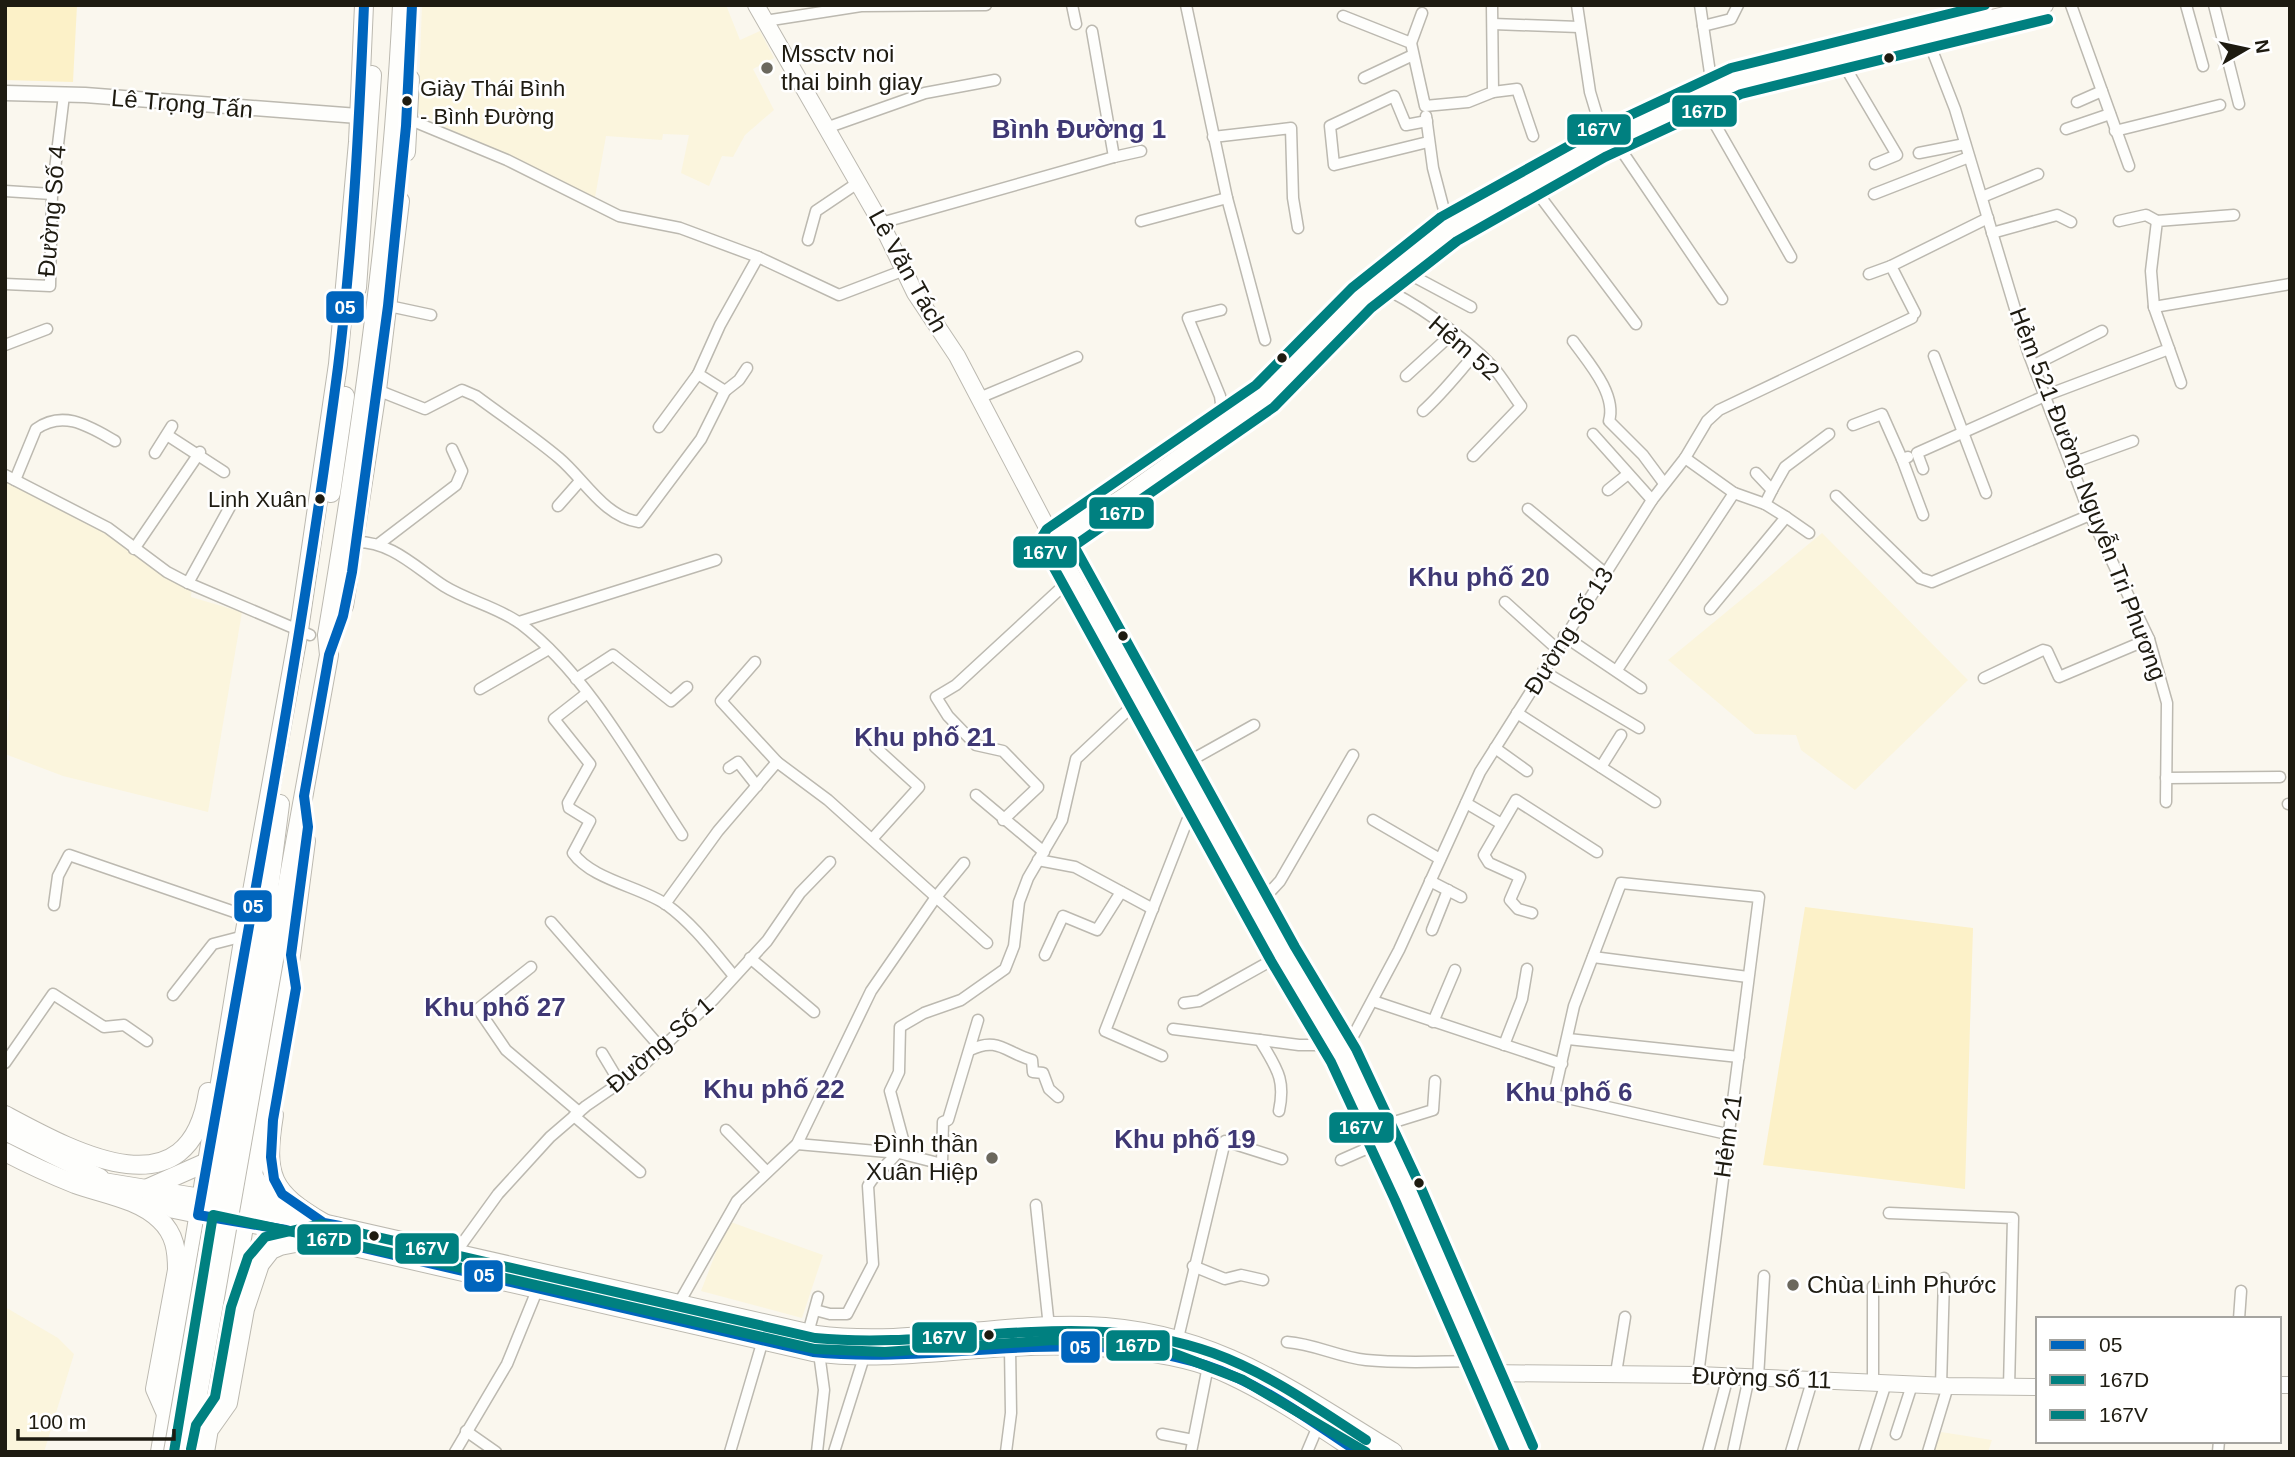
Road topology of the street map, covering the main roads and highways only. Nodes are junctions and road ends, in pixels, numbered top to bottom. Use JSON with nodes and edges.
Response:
{"nodes":[{"id":1,"x":364,"y":5,"type":"edge"},
{"id":2,"x":375,"y":5,"type":"edge"},
{"id":3,"x":402,"y":5,"type":"edge"},
{"id":4,"x":412,"y":5,"type":"edge"},
{"id":5,"x":756,"y":5,"type":"edge"},
{"id":6,"x":2045,"y":5,"type":"edge"},
{"id":7,"x":364,"y":116,"type":"junction"},
{"id":8,"x":402,"y":118,"type":"junction"},
{"id":9,"x":1055,"y":541,"type":"junction"},
{"id":10,"x":304,"y":633,"type":"junction"},
{"id":11,"x":329,"y":655,"type":"junction"},
{"id":12,"x":284,"y":716,"type":"junction"},
{"id":13,"x":290,"y":739,"type":"junction"},
{"id":14,"x":304,"y":796,"type":"junction"},
{"id":15,"x":280,"y":802,"type":"junction"},
{"id":16,"x":267,"y":815,"type":"junction"},
{"id":17,"x":265,"y":919,"type":"junction"},
{"id":18,"x":243,"y":942,"type":"junction"},
{"id":19,"x":291,"y":955,"type":"junction"},
{"id":20,"x":5,"y":1115,"type":"edge"},
{"id":21,"x":5,"y":1131,"type":"edge"},
{"id":22,"x":5,"y":1143,"type":"edge"},
{"id":23,"x":5,"y":1152,"type":"edge"},
{"id":24,"x":207,"y":1162,"type":"junction"},
{"id":25,"x":253,"y":1172,"type":"junction"},
{"id":26,"x":106,"y":1182,"type":"junction"},
{"id":27,"x":146,"y":1189,"type":"junction"},
{"id":28,"x":200,"y":1206,"type":"junction"},
{"id":29,"x":246,"y":1214,"type":"junction"},
{"id":30,"x":288,"y":1223,"type":"junction"},
{"id":31,"x":322,"y":1231,"type":"junction"},
{"id":32,"x":195,"y":1254,"type":"junction"},
{"id":33,"x":239,"y":1262,"type":"junction"},
{"id":34,"x":1483,"y":1367,"type":"junction"},
{"id":35,"x":2036,"y":1387,"type":"edge"},
{"id":36,"x":166,"y":1415,"type":"junction"},
{"id":37,"x":209,"y":1444,"type":"edge"},
{"id":38,"x":160,"y":1452,"type":"edge"},
{"id":39,"x":173,"y":1452,"type":"edge"},
{"id":40,"x":188,"y":1452,"type":"edge"},
{"id":41,"x":1358,"y":1452,"type":"edge"},
{"id":42,"x":1393,"y":1452,"type":"edge"},
{"id":43,"x":1520,"y":1452,"type":"edge"}],
"edges":[{"from":1,"to":7,"type":"main road"},
{"from":2,"to":7,"type":"main road"},
{"from":3,"to":8,"type":"main road"},
{"from":4,"to":8,"type":"main road"},
{"from":5,"to":9,"type":"main road","name":"Lê Văn Tách"},
{"from":6,"to":9,"type":"main road"},
{"from":7,"to":8,"type":"main road"},
{"from":7,"to":10,"type":"main road"},
{"from":8,"to":11,"type":"main road"},
{"from":8,"to":11,"type":"main road"},
{"from":9,"to":34,"type":"main road","name":"Lê Văn Tách"},
{"from":10,"to":12,"type":"main road"},
{"from":10,"to":13,"type":"main road"},
{"from":11,"to":14,"type":"main road"},
{"from":12,"to":13,"type":"main road"},
{"from":12,"to":16,"type":"main road"},
{"from":13,"to":15,"type":"main road"},
{"from":14,"to":17,"type":"main road"},
{"from":14,"to":19,"type":"main road"},
{"from":15,"to":16,"type":"main road"},
{"from":15,"to":17,"type":"main road"},
{"from":16,"to":17,"type":"main road"},
{"from":17,"to":18,"type":"main road"},
{"from":17,"to":39,"type":"main road","bridge":true},
{"from":17,"to":40,"type":"main road","bridge":true},
{"from":18,"to":20,"type":"main road"},
{"from":18,"to":24,"type":"main road"},
{"from":19,"to":25,"type":"main road"},
{"from":19,"to":31,"type":"main road"},
{"from":21,"to":26,"type":"main road"},
{"from":22,"to":26,"type":"main road"},
{"from":23,"to":36,"type":"main road"},
{"from":24,"to":25,"type":"main road"},
{"from":24,"to":27,"type":"main road"},
{"from":24,"to":28,"type":"main road"},
{"from":25,"to":29,"type":"main road"},
{"from":25,"to":30,"type":"main road"},
{"from":26,"to":27,"type":"main road"},
{"from":27,"to":28,"type":"main road"},
{"from":27,"to":32,"type":"main road"},
{"from":28,"to":29,"type":"main road"},
{"from":28,"to":32,"type":"main road"},
{"from":29,"to":30,"type":"main road"},
{"from":29,"to":33,"type":"main road"},
{"from":30,"to":31,"type":"main road"},
{"from":30,"to":33,"type":"main road"},
{"from":31,"to":37,"type":"main road"},
{"from":31,"to":41,"type":"main road"},
{"from":31,"to":42,"type":"main road"},
{"from":32,"to":33,"type":"main road"},
{"from":32,"to":36,"type":"main road"},
{"from":33,"to":37,"type":"main road"},
{"from":34,"to":35,"type":"main road","name":"Đường số 11"},
{"from":34,"to":43,"type":"main road","name":"Lê Văn Tách"},
{"from":36,"to":38,"type":"main road"}]}
